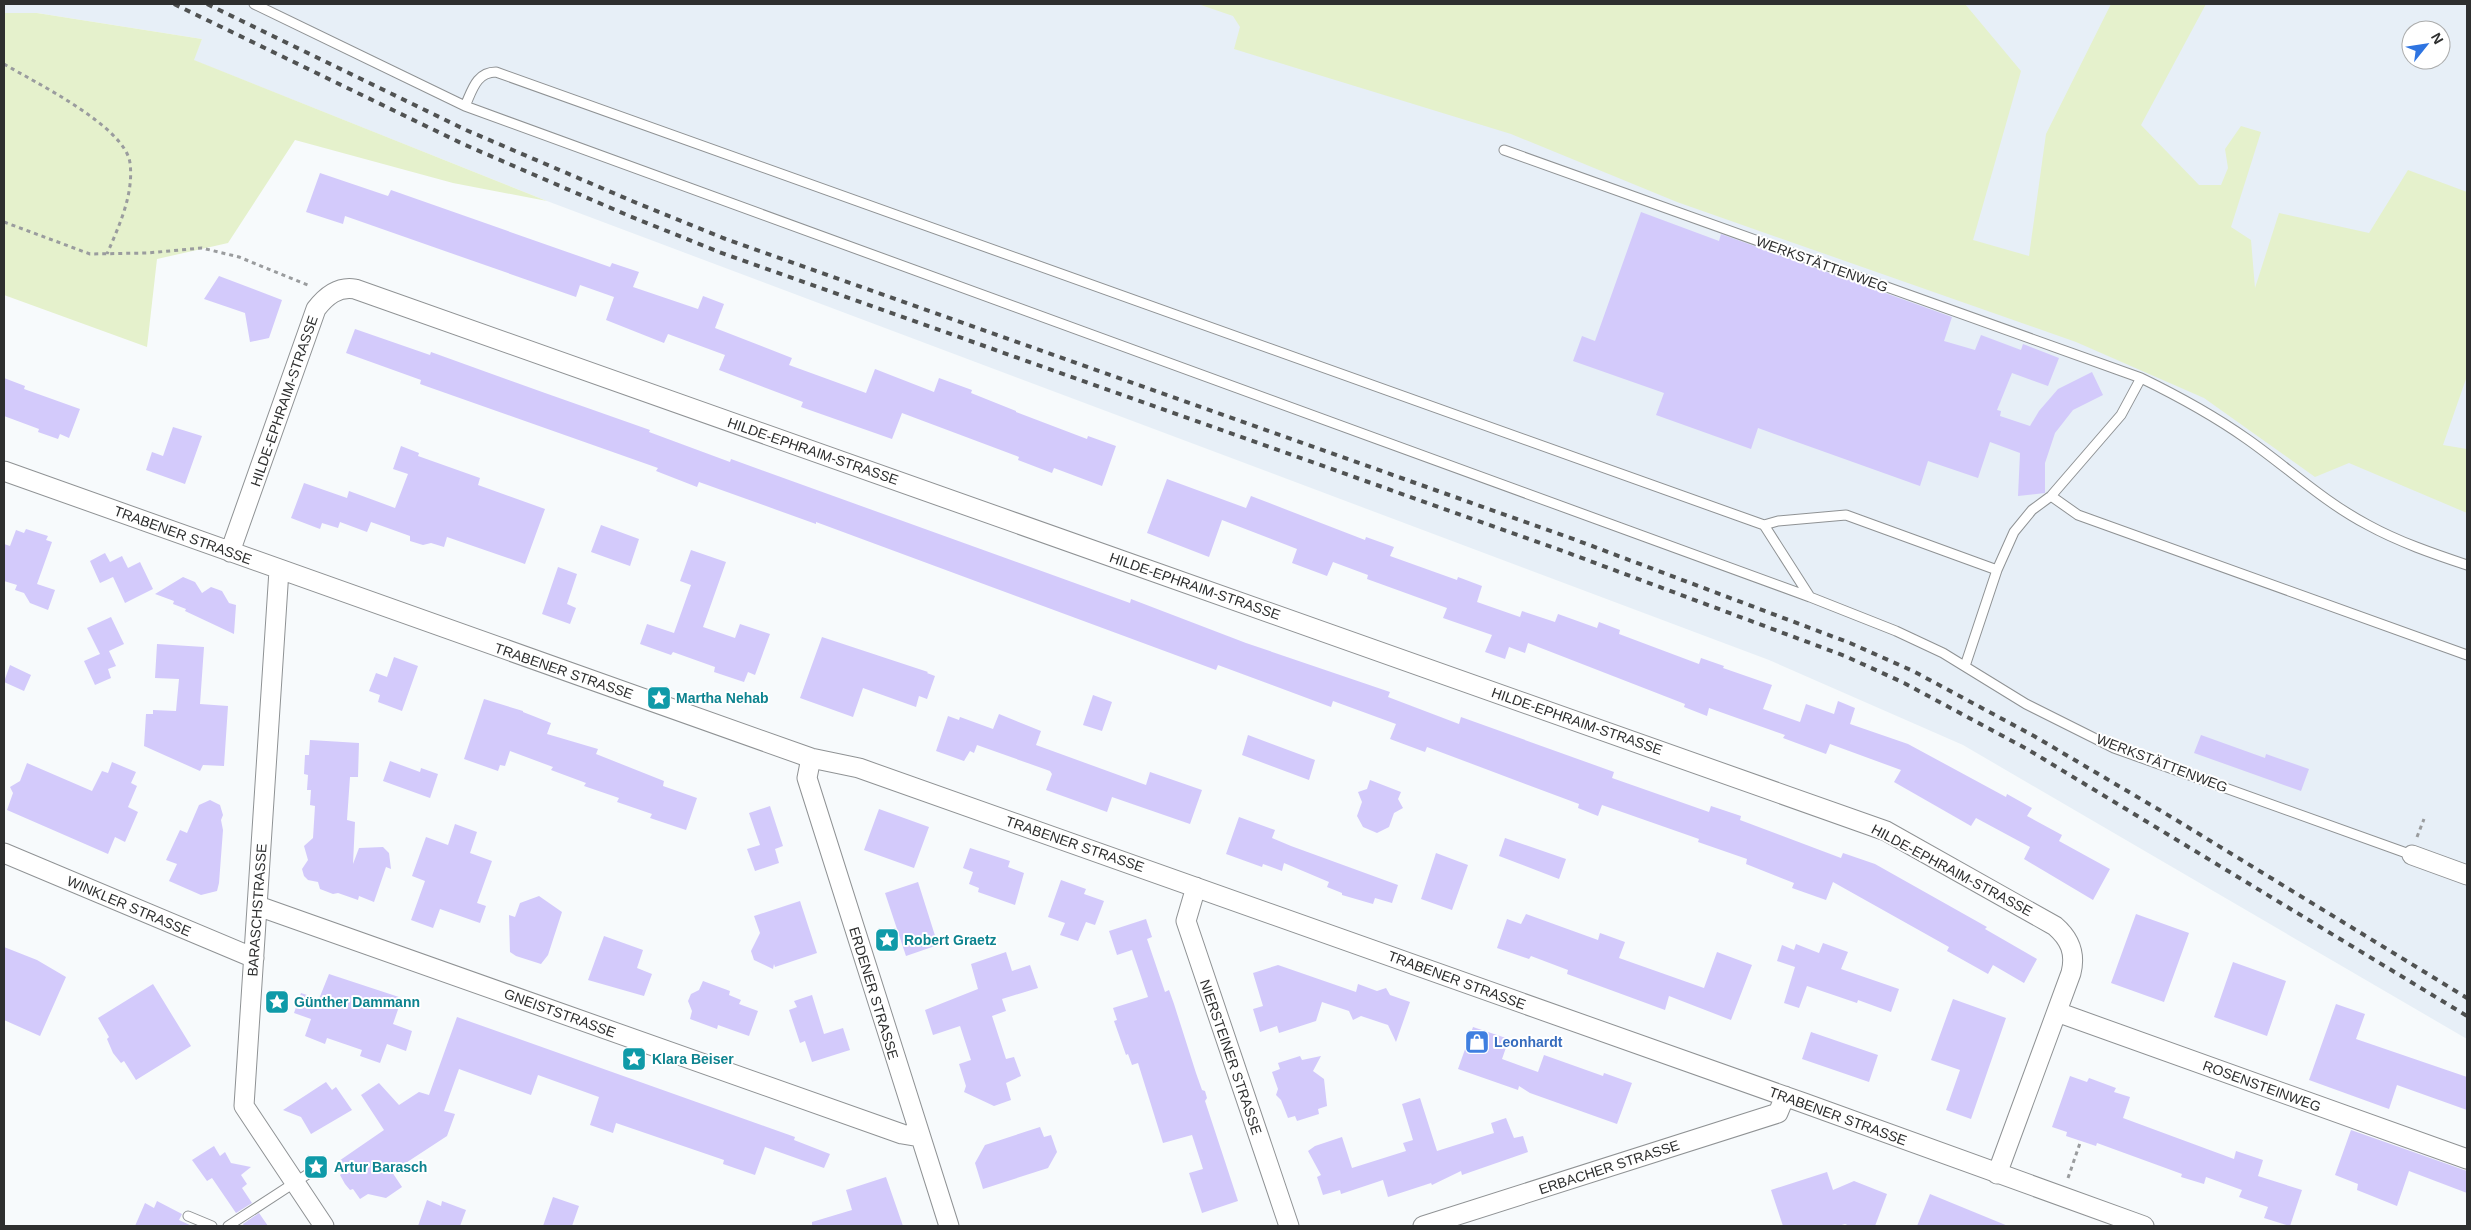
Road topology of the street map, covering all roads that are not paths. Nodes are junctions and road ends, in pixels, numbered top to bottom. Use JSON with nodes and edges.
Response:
{"nodes":[{"id":1,"x":254,"y":4,"type":"edge"},
{"id":2,"x":465,"y":106,"type":"junction"},
{"id":3,"x":1504,"y":150,"type":"dead end"},
{"id":4,"x":2141,"y":378,"type":"junction"},
{"id":5,"x":4,"y":471,"type":"edge"},
{"id":6,"x":2051,"y":496,"type":"junction"},
{"id":7,"x":1764,"y":525,"type":"junction"},
{"id":8,"x":230,"y":552,"type":"junction"},
{"id":9,"x":2467,"y":565,"type":"edge"},
{"id":10,"x":279,"y":570,"type":"junction"},
{"id":11,"x":1997,"y":570,"type":"junction"},
{"id":12,"x":1810,"y":597,"type":"junction"},
{"id":13,"x":2467,"y":655,"type":"edge"},
{"id":14,"x":1964,"y":666,"type":"junction"},
{"id":15,"x":811,"y":758,"type":"junction"},
{"id":16,"x":2414,"y":848,"type":"joint"},
{"id":17,"x":4,"y":854,"type":"edge"},
{"id":18,"x":2467,"y":875,"type":"edge"},
{"id":19,"x":1196,"y":887,"type":"junction"},
{"id":20,"x":258,"y":906,"type":"junction"},
{"id":21,"x":254,"y":958,"type":"junction"},
{"id":22,"x":2057,"y":1012,"type":"junction"},
{"id":23,"x":1785,"y":1096,"type":"junction"},
{"id":24,"x":920,"y":1137,"type":"junction"},
{"id":25,"x":2467,"y":1159,"type":"edge"},
{"id":26,"x":311,"y":1172,"type":"dead end"},
{"id":27,"x":1997,"y":1174,"type":"junction"},
{"id":28,"x":295,"y":1182,"type":"junction"},
{"id":29,"x":188,"y":1216,"type":"dead end"},
{"id":30,"x":212,"y":1226,"type":"edge"},
{"id":31,"x":228,"y":1226,"type":"edge"},
{"id":32,"x":324,"y":1226,"type":"edge"},
{"id":33,"x":949,"y":1226,"type":"edge"},
{"id":34,"x":1289,"y":1226,"type":"edge"},
{"id":35,"x":1423,"y":1226,"type":"edge"},
{"id":36,"x":2144,"y":1226,"type":"edge"}],
"edges":[{"from":1,"to":2,"type":"lane","name":"WERKSTÄTTENWEG"},
{"from":2,"to":7,"type":"lane"},
{"from":2,"to":12,"type":"lane","name":"WERKSTÄTTENWEG"},
{"from":3,"to":4,"type":"lane","name":"WERKSTÄTTENWEG"},
{"from":4,"to":6,"type":"lane"},
{"from":4,"to":9,"type":"lane","name":"WERKSTÄTTENWEG"},
{"from":5,"to":8,"type":"street","name":"TRABENER STRASSE"},
{"from":6,"to":11,"type":"lane"},
{"from":6,"to":13,"type":"lane"},
{"from":7,"to":11,"type":"lane"},
{"from":7,"to":12,"type":"lane"},
{"from":8,"to":10,"type":"street","name":"TRABENER STRASSE"},
{"from":8,"to":22,"type":"street","name":"HILDE-EPHRAIM-STRASSE"},
{"from":10,"to":15,"type":"street","name":"TRABENER STRASSE"},
{"from":10,"to":20,"type":"street","name":"BARASCHSTRASSE"},
{"from":11,"to":14,"type":"lane"},
{"from":12,"to":14,"type":"lane","name":"WERKSTÄTTENWEG"},
{"from":14,"to":16,"type":"lane","name":"WERKSTÄTTENWEG"},
{"from":15,"to":19,"type":"street","name":"TRABENER STRASSE"},
{"from":15,"to":24,"type":"street","name":"ERDENER STRASSE"},
{"from":16,"to":18,"type":"street","name":"WERKSTÄTTENWEG"},
{"from":17,"to":21,"type":"street","name":"WINKLER STRASSE"},
{"from":19,"to":23,"type":"street","name":"TRABENER STRASSE"},
{"from":19,"to":34,"type":"street","name":"NIERSTEINER STRASSE"},
{"from":20,"to":21,"type":"street","name":"BARASCHSTRASSE"},
{"from":20,"to":24,"type":"street","name":"GNEISTSTRASSE"},
{"from":21,"to":28,"type":"street","name":"BARASCHSTRASSE"},
{"from":22,"to":25,"type":"street","name":"ROSENSTEINWEG"},
{"from":22,"to":27,"type":"street","name":"HILDE-EPHRAIM-STRASSE"},
{"from":23,"to":27,"type":"street","name":"TRABENER STRASSE"},
{"from":23,"to":35,"type":"street","name":"ERBACHER STRASSE"},
{"from":24,"to":33,"type":"street","name":"ERDENER STRASSE"},
{"from":26,"to":28,"type":"lane"},
{"from":27,"to":36,"type":"street","name":"TRABENER STRASSE"},
{"from":28,"to":31,"type":"lane"},
{"from":28,"to":32,"type":"street","name":"BARASCHSTRASSE"},
{"from":29,"to":30,"type":"lane"}]}
